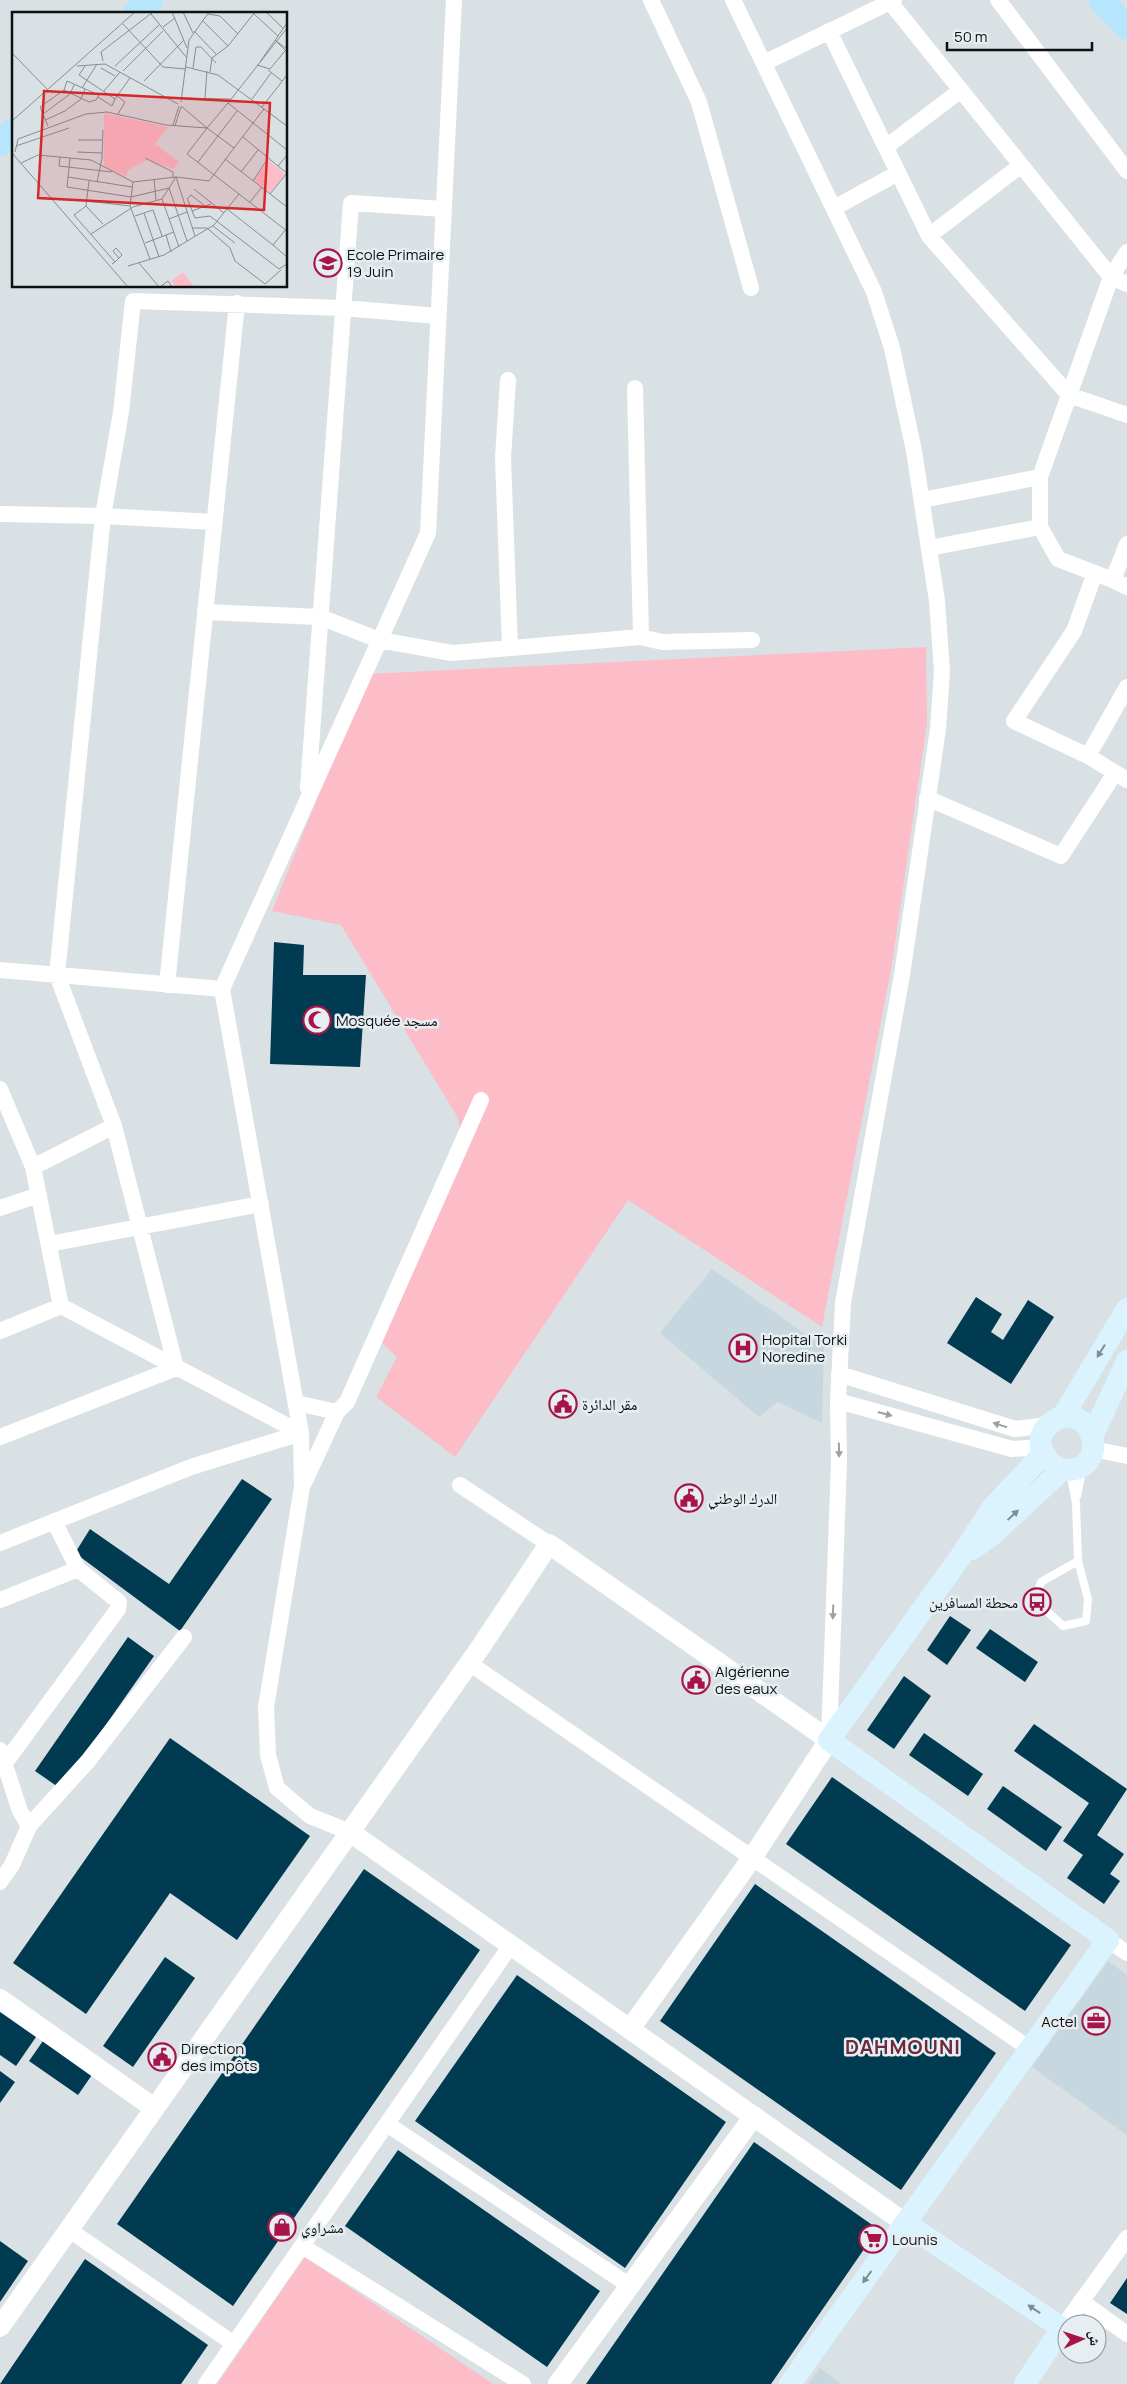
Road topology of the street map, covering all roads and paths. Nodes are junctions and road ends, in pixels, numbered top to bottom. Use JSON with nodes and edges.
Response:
{"nodes":[{"id":1,"x":150,"y":0,"type":"edge"},
{"id":2,"x":454,"y":0,"type":"edge"},
{"id":3,"x":651,"y":0,"type":"edge"},
{"id":4,"x":733,"y":0,"type":"edge"},
{"id":5,"x":998,"y":0,"type":"edge"},
{"id":6,"x":1101,"y":0,"type":"edge"},
{"id":7,"x":892,"y":1,"type":"edge"},
{"id":8,"x":138,"y":12,"type":"edge"},
{"id":9,"x":1127,"y":27,"type":"edge"},
{"id":10,"x":829,"y":31,"type":"junction"},
{"id":11,"x":764,"y":63,"type":"junction"},
{"id":12,"x":962,"y":90,"type":"junction"},
{"id":13,"x":12,"y":132,"type":"edge"},
{"id":14,"x":0,"y":144,"type":"edge"},
{"id":15,"x":886,"y":147,"type":"junction"},
{"id":16,"x":1021,"y":165,"type":"junction"},
{"id":17,"x":1127,"y":171,"type":"edge"},
{"id":18,"x":898,"y":173,"type":"junction"},
{"id":19,"x":834,"y":208,"type":"junction"},
{"id":20,"x":444,"y":209,"type":"junction"},
{"id":21,"x":929,"y":236,"type":"junction"},
{"id":22,"x":1127,"y":252,"type":"edge"},
{"id":23,"x":1111,"y":277,"type":"junction"},
{"id":24,"x":1127,"y":284,"type":"edge"},
{"id":25,"x":751,"y":288,"type":"dead end"},
{"id":26,"x":237,"y":303,"type":"junction"},
{"id":27,"x":343,"y":308,"type":"junction"},
{"id":28,"x":438,"y":316,"type":"junction"},
{"id":29,"x":508,"y":380,"type":"dead end"},
{"id":30,"x":635,"y":388,"type":"dead end"},
{"id":31,"x":1069,"y":394,"type":"junction"},
{"id":32,"x":1127,"y":415,"type":"edge"},
{"id":33,"x":1040,"y":477,"type":"junction"},
{"id":34,"x":922,"y":500,"type":"junction"},
{"id":35,"x":0,"y":514,"type":"edge"},
{"id":36,"x":103,"y":516,"type":"junction"},
{"id":37,"x":214,"y":522,"type":"junction"},
{"id":38,"x":1040,"y":527,"type":"junction"},
{"id":39,"x":1127,"y":544,"type":"edge"},
{"id":40,"x":929,"y":548,"type":"junction"},
{"id":41,"x":1095,"y":573,"type":"junction"},
{"id":42,"x":1120,"y":584,"type":"edge"},
{"id":43,"x":205,"y":612,"type":"junction"},
{"id":44,"x":320,"y":617,"type":"junction"},
{"id":45,"x":641,"y":637,"type":"junction"},
{"id":46,"x":379,"y":640,"type":"junction"},
{"id":47,"x":752,"y":640,"type":"dead end"},
{"id":48,"x":510,"y":648,"type":"junction"},
{"id":49,"x":1127,"y":687,"type":"edge"},
{"id":50,"x":1088,"y":756,"type":"junction"},
{"id":51,"x":1121,"y":776,"type":"edge"},
{"id":52,"x":927,"y":798,"type":"junction"},
{"id":53,"x":307,"y":800,"type":"junction"},
{"id":54,"x":0,"y":970,"type":"edge"},
{"id":55,"x":57,"y":975,"type":"junction"},
{"id":56,"x":167,"y":985,"type":"junction"},
{"id":57,"x":222,"y":990,"type":"junction"},
{"id":58,"x":0,"y":1089,"type":"edge"},
{"id":59,"x":481,"y":1100,"type":"dead end"},
{"id":60,"x":114,"y":1126,"type":"junction"},
{"id":61,"x":33,"y":1167,"type":"junction"},
{"id":62,"x":39,"y":1195,"type":"junction"},
{"id":63,"x":261,"y":1204,"type":"junction"},
{"id":64,"x":0,"y":1208,"type":"edge"},
{"id":65,"x":140,"y":1226,"type":"junction"},
{"id":66,"x":49,"y":1244,"type":"junction"},
{"id":67,"x":61,"y":1306,"type":"junction"},
{"id":68,"x":1127,"y":1309,"type":"edge"},
{"id":69,"x":0,"y":1331,"type":"edge"},
{"id":70,"x":1127,"y":1361,"type":"edge"},
{"id":71,"x":176,"y":1368,"type":"junction"},
{"id":72,"x":839,"y":1374,"type":"junction"},
{"id":73,"x":838,"y":1401,"type":"junction"},
{"id":74,"x":296,"y":1403,"type":"junction"},
{"id":75,"x":337,"y":1412,"type":"junction"},
{"id":76,"x":1055,"y":1421,"type":"junction"},
{"id":77,"x":301,"y":1433,"type":"junction"},
{"id":78,"x":0,"y":1437,"type":"edge"},
{"id":79,"x":1042,"y":1450,"type":"junction"},
{"id":80,"x":1127,"y":1456,"type":"edge"},
{"id":81,"x":1080,"y":1458,"type":"junction"},
{"id":82,"x":460,"y":1485,"type":"dead end"},
{"id":83,"x":302,"y":1487,"type":"junction"},
{"id":84,"x":1076,"y":1503,"type":"junction"},
{"id":85,"x":54,"y":1521,"type":"junction"},
{"id":86,"x":0,"y":1543,"type":"edge"},
{"id":87,"x":549,"y":1544,"type":"junction"},
{"id":88,"x":961,"y":1556,"type":"junction"},
{"id":89,"x":1078,"y":1561,"type":"junction"},
{"id":90,"x":78,"y":1569,"type":"junction"},
{"id":91,"x":0,"y":1600,"type":"edge"},
{"id":92,"x":184,"y":1637,"type":"dead end"},
{"id":93,"x":469,"y":1663,"type":"junction"},
{"id":94,"x":829,"y":1740,"type":"junction"},
{"id":95,"x":3,"y":1757,"type":"edge"},
{"id":96,"x":29,"y":1826,"type":"junction"},
{"id":97,"x":350,"y":1832,"type":"junction"},
{"id":98,"x":752,"y":1858,"type":"junction"},
{"id":99,"x":0,"y":1882,"type":"edge"},
{"id":100,"x":1108,"y":1940,"type":"junction"},
{"id":101,"x":511,"y":1945,"type":"junction"},
{"id":102,"x":1127,"y":1953,"type":"edge"},
{"id":103,"x":0,"y":1999,"type":"edge"},
{"id":104,"x":630,"y":2029,"type":"junction"},
{"id":105,"x":1030,"y":2048,"type":"junction"},
{"id":106,"x":154,"y":2108,"type":"junction"},
{"id":107,"x":754,"y":2116,"type":"junction"},
{"id":108,"x":386,"y":2124,"type":"junction"},
{"id":109,"x":905,"y":2223,"type":"junction"},
{"id":110,"x":68,"y":2229,"type":"junction"},
{"id":111,"x":1127,"y":2238,"type":"edge"},
{"id":112,"x":302,"y":2246,"type":"junction"},
{"id":113,"x":630,"y":2286,"type":"junction"},
{"id":114,"x":1081,"y":2302,"type":"junction"},
{"id":115,"x":1072,"y":2314,"type":"edge"},
{"id":116,"x":1057,"y":2325,"type":"edge"},
{"id":117,"x":0,"y":2327,"type":"edge"},
{"id":118,"x":1127,"y":2334,"type":"edge"},
{"id":119,"x":1057,"y":2336,"type":"edge"},
{"id":120,"x":234,"y":2344,"type":"junction"},
{"id":121,"x":206,"y":2384,"type":"edge"},
{"id":122,"x":523,"y":2384,"type":"edge"},
{"id":123,"x":558,"y":2384,"type":"edge"},
{"id":124,"x":790,"y":2384,"type":"edge"},
{"id":125,"x":1025,"y":2384,"type":"edge"}],
"edges":[{"from":1,"to":8,"type":"main road"},
{"from":2,"to":20,"type":"street"},
{"from":3,"to":25,"type":"street"},
{"from":4,"to":11,"type":"street"},
{"from":5,"to":17,"type":"street"},
{"from":6,"to":9,"type":"main road"},
{"from":7,"to":10,"type":"street"},
{"from":7,"to":12,"type":"street"},
{"from":10,"to":11,"type":"street"},
{"from":10,"to":15,"type":"street"},
{"from":11,"to":19,"type":"street"},
{"from":12,"to":15,"type":"street"},
{"from":12,"to":16,"type":"street"},
{"from":13,"to":14,"type":"main road"},
{"from":15,"to":18,"type":"street"},
{"from":16,"to":21,"type":"street"},
{"from":16,"to":23,"type":"street"},
{"from":18,"to":19,"type":"street"},
{"from":18,"to":21,"type":"street"},
{"from":19,"to":34,"type":"street"},
{"from":20,"to":27,"type":"street"},
{"from":20,"to":28,"type":"street"},
{"from":21,"to":31,"type":"street"},
{"from":22,"to":23,"type":"street"},
{"from":23,"to":24,"type":"street"},
{"from":23,"to":31,"type":"street"},
{"from":26,"to":27,"type":"street"},
{"from":26,"to":36,"type":"street"},
{"from":26,"to":37,"type":"street"},
{"from":27,"to":28,"type":"street"},
{"from":27,"to":44,"type":"street"},
{"from":28,"to":46,"type":"street"},
{"from":29,"to":48,"type":"street"},
{"from":30,"to":45,"type":"street"},
{"from":31,"to":32,"type":"street"},
{"from":31,"to":33,"type":"street"},
{"from":33,"to":34,"type":"street"},
{"from":33,"to":38,"type":"street"},
{"from":34,"to":40,"type":"street"},
{"from":35,"to":36,"type":"street"},
{"from":36,"to":37,"type":"street"},
{"from":36,"to":55,"type":"street"},
{"from":37,"to":43,"type":"street"},
{"from":38,"to":40,"type":"street"},
{"from":38,"to":41,"type":"street"},
{"from":39,"to":42,"type":"street"},
{"from":40,"to":52,"type":"street"},
{"from":41,"to":42,"type":"street"},
{"from":41,"to":50,"type":"street"},
{"from":43,"to":44,"type":"street"},
{"from":43,"to":56,"type":"street"},
{"from":44,"to":46,"type":"street"},
{"from":44,"to":53,"type":"street"},
{"from":45,"to":47,"type":"street"},
{"from":45,"to":48,"type":"street"},
{"from":46,"to":48,"type":"street"},
{"from":46,"to":53,"type":"street"},
{"from":49,"to":50,"type":"street"},
{"from":50,"to":51,"type":"street"},
{"from":51,"to":52,"type":"street"},
{"from":52,"to":72,"type":"street"},
{"from":53,"to":57,"type":"street"},
{"from":54,"to":55,"type":"street"},
{"from":55,"to":56,"type":"street"},
{"from":55,"to":60,"type":"street"},
{"from":56,"to":57,"type":"street"},
{"from":57,"to":63,"type":"street"},
{"from":58,"to":61,"type":"street"},
{"from":59,"to":75,"type":"street"},
{"from":60,"to":61,"type":"street"},
{"from":60,"to":65,"type":"street"},
{"from":61,"to":62,"type":"street"},
{"from":62,"to":64,"type":"street"},
{"from":62,"to":66,"type":"street"},
{"from":63,"to":65,"type":"street"},
{"from":63,"to":74,"type":"street"},
{"from":65,"to":66,"type":"street"},
{"from":65,"to":71,"type":"street"},
{"from":66,"to":67,"type":"street"},
{"from":67,"to":69,"type":"street"},
{"from":67,"to":71,"type":"street"},
{"from":68,"to":76,"type":"main road","one_way":true},
{"from":70,"to":81,"type":"main road"},
{"from":71,"to":77,"type":"street"},
{"from":71,"to":78,"type":"street"},
{"from":72,"to":73,"type":"street"},
{"from":76,"to":72,"type":"street","one_way":true},
{"from":73,"to":79,"type":"street","one_way":true},
{"from":73,"to":94,"type":"street","one_way":true},
{"from":74,"to":75,"type":"street"},
{"from":74,"to":77,"type":"street"},
{"from":75,"to":83,"type":"street"},
{"from":76,"to":79,"type":"main road"},
{"from":76,"to":81,"type":"main road"},
{"from":77,"to":83,"type":"street"},
{"from":77,"to":85,"type":"street"},
{"from":79,"to":81,"type":"main road"},
{"from":79,"to":88,"type":"main road"},
{"from":80,"to":81,"type":"street"},
{"from":81,"to":84,"type":"lane"},
{"from":81,"to":84,"type":"lane"},
{"from":88,"to":81,"type":"main road","one_way":true},
{"from":82,"to":87,"type":"street"},
{"from":83,"to":97,"type":"street"},
{"from":84,"to":89,"type":"lane"},
{"from":85,"to":86,"type":"street"},
{"from":85,"to":90,"type":"street"},
{"from":87,"to":93,"type":"street"},
{"from":87,"to":94,"type":"street"},
{"from":88,"to":94,"type":"main road"},
{"from":89,"to":89,"type":"lane"},
{"from":90,"to":91,"type":"street"},
{"from":90,"to":95,"type":"street"},
{"from":92,"to":96,"type":"street"},
{"from":93,"to":97,"type":"street"},
{"from":93,"to":98,"type":"street"},
{"from":94,"to":98,"type":"street"},
{"from":94,"to":100,"type":"main road"},
{"from":95,"to":96,"type":"street"},
{"from":96,"to":99,"type":"street"},
{"from":97,"to":101,"type":"street"},
{"from":97,"to":106,"type":"street"},
{"from":98,"to":104,"type":"street"},
{"from":98,"to":105,"type":"street"},
{"from":100,"to":102,"type":"street"},
{"from":100,"to":105,"type":"main road"},
{"from":101,"to":104,"type":"street"},
{"from":101,"to":108,"type":"street"},
{"from":103,"to":106,"type":"street"},
{"from":104,"to":107,"type":"street"},
{"from":105,"to":109,"type":"main road"},
{"from":106,"to":110,"type":"street"},
{"from":107,"to":109,"type":"street"},
{"from":107,"to":113,"type":"street"},
{"from":108,"to":112,"type":"street"},
{"from":108,"to":113,"type":"street"},
{"from":116,"to":109,"type":"main road","one_way":true},
{"from":109,"to":124,"type":"main road","one_way":true},
{"from":110,"to":117,"type":"street"},
{"from":110,"to":120,"type":"street"},
{"from":111,"to":114,"type":"street"},
{"from":112,"to":120,"type":"street"},
{"from":112,"to":122,"type":"street"},
{"from":113,"to":123,"type":"street"},
{"from":114,"to":115,"type":"street"},
{"from":114,"to":118,"type":"street"},
{"from":119,"to":125,"type":"main road"},
{"from":120,"to":121,"type":"street"}]}
